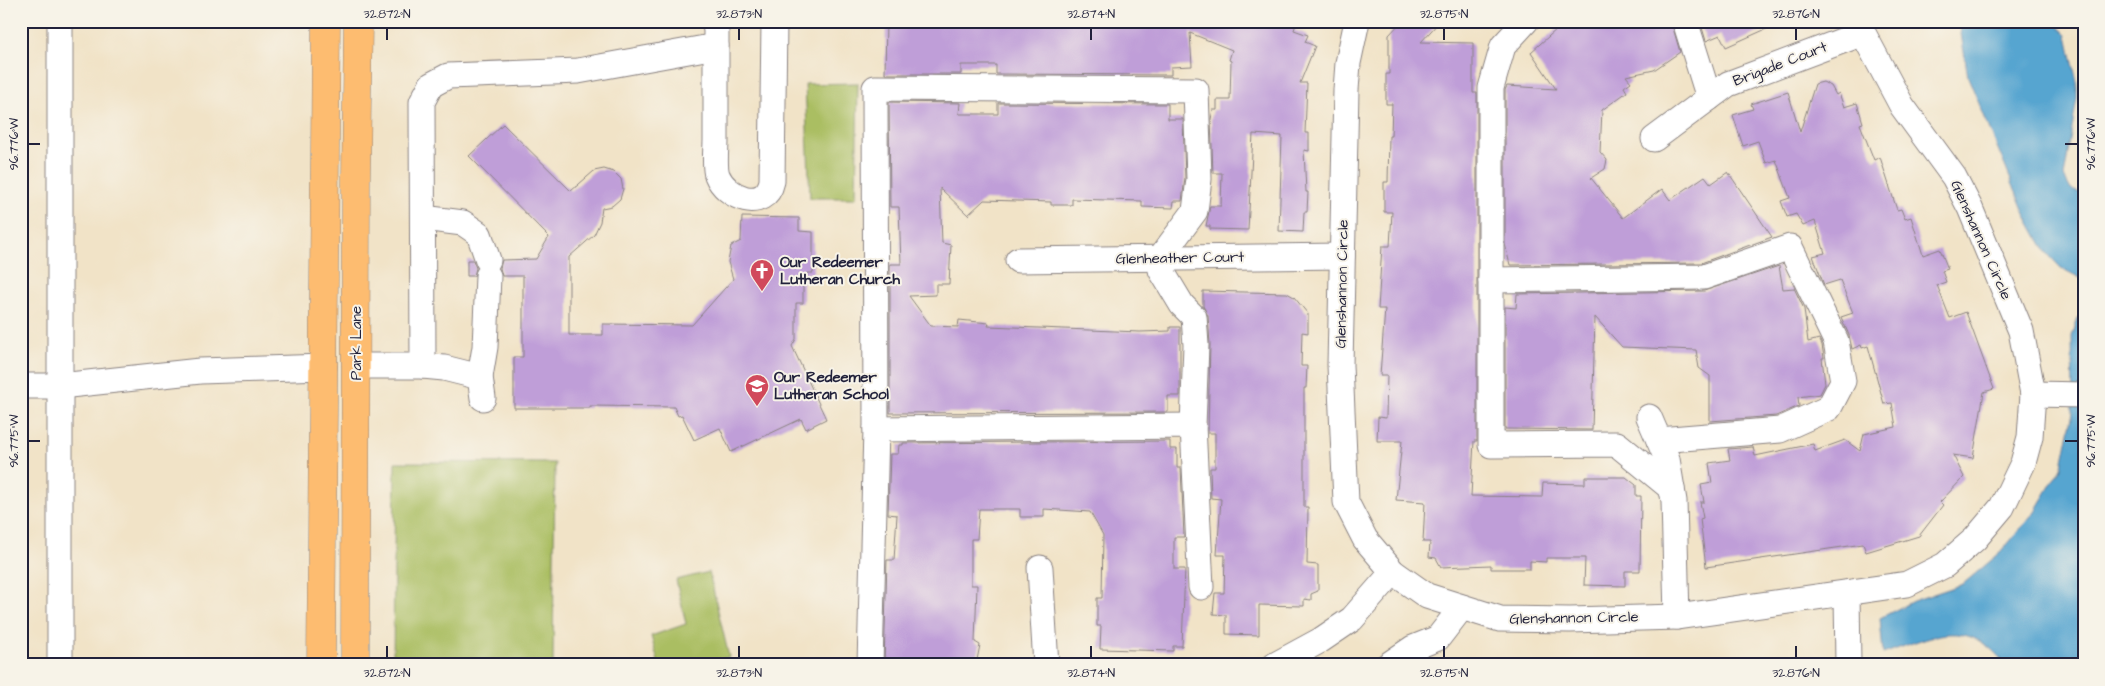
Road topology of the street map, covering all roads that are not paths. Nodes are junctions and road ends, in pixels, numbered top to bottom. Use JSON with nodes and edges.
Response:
{"nodes":[{"id":1,"x":60,"y":21,"type":"edge"},
{"id":2,"x":326,"y":21,"type":"edge"},
{"id":3,"x":358,"y":21,"type":"edge"},
{"id":4,"x":714,"y":21,"type":"edge"},
{"id":5,"x":774,"y":21,"type":"edge"},
{"id":6,"x":1357,"y":21,"type":"edge"},
{"id":7,"x":1526,"y":21,"type":"edge"},
{"id":8,"x":1685,"y":21,"type":"edge"},
{"id":9,"x":1860,"y":27,"type":"edge"},
{"id":10,"x":716,"y":46,"type":"junction"},
{"id":11,"x":1709,"y":98,"type":"junction"},
{"id":12,"x":1654,"y":139,"type":"dead end"},
{"id":13,"x":422,"y":218,"type":"junction"},
{"id":14,"x":1342,"y":256,"type":"junction"},
{"id":15,"x":1160,"y":258,"type":"junction"},
{"id":16,"x":1018,"y":260,"type":"dead end"},
{"id":17,"x":1491,"y":280,"type":"junction"},
{"id":18,"x":356,"y":366,"type":"junction"},
{"id":19,"x":423,"y":366,"type":"junction"},
{"id":20,"x":324,"y":367,"type":"junction"},
{"id":21,"x":21,"y":386,"type":"edge"},
{"id":22,"x":60,"y":386,"type":"junction"},
{"id":23,"x":2033,"y":394,"type":"junction"},
{"id":24,"x":2084,"y":395,"type":"edge"},
{"id":25,"x":1649,"y":417,"type":"dead end"},
{"id":26,"x":1193,"y":426,"type":"junction"},
{"id":27,"x":876,"y":429,"type":"junction"},
{"id":28,"x":1659,"y":440,"type":"junction"},
{"id":29,"x":1672,"y":489,"type":"junction"},
{"id":30,"x":1040,"y":568,"type":"dead end"},
{"id":31,"x":1393,"y":572,"type":"junction"},
{"id":32,"x":1201,"y":587,"type":"dead end"},
{"id":33,"x":1847,"y":593,"type":"junction"},
{"id":34,"x":1462,"y":607,"type":"junction"},
{"id":35,"x":1676,"y":617,"type":"junction"},
{"id":36,"x":60,"y":665,"type":"edge"},
{"id":37,"x":321,"y":665,"type":"edge"},
{"id":38,"x":355,"y":665,"type":"edge"},
{"id":39,"x":870,"y":665,"type":"edge"},
{"id":40,"x":1046,"y":665,"type":"edge"},
{"id":41,"x":1275,"y":665,"type":"edge"},
{"id":42,"x":1388,"y":665,"type":"edge"},
{"id":43,"x":1848,"y":665,"type":"edge"}],
"edges":[{"from":1,"to":22,"type":"street"},
{"from":2,"to":20,"type":"main road"},
{"from":3,"to":18,"type":"main road","name":"Park Lane"},
{"from":4,"to":10,"type":"street"},
{"from":5,"to":10,"type":"street"},
{"from":6,"to":14,"type":"street","name":"Glenshannon Circle"},
{"from":7,"to":17,"type":"street"},
{"from":8,"to":11,"type":"street"},
{"from":9,"to":11,"type":"street","name":"Brigade Court"},
{"from":9,"to":23,"type":"street","name":"Glenshannon Circle"},
{"from":10,"to":13,"type":"street"},
{"from":11,"to":12,"type":"street","name":"Brigade Court"},
{"from":13,"to":19,"type":"street"},
{"from":13,"to":19,"type":"street"},
{"from":14,"to":15,"type":"street","name":"Glenheather Court"},
{"from":14,"to":31,"type":"street","name":"Glenshannon Circle"},
{"from":15,"to":16,"type":"street","name":"Glenheather Court"},
{"from":15,"to":26,"type":"street"},
{"from":15,"to":27,"type":"street"},
{"from":17,"to":28,"type":"street"},
{"from":17,"to":29,"type":"street"},
{"from":18,"to":19,"type":"street"},
{"from":18,"to":20,"type":"main road"},
{"from":18,"to":38,"type":"main road","name":"Park Lane"},
{"from":20,"to":22,"type":"street"},
{"from":20,"to":37,"type":"main road"},
{"from":21,"to":22,"type":"street"},
{"from":22,"to":36,"type":"street"},
{"from":23,"to":24,"type":"street"},
{"from":23,"to":33,"type":"street","name":"Glenshannon Circle"},
{"from":25,"to":28,"type":"street"},
{"from":26,"to":27,"type":"street"},
{"from":26,"to":32,"type":"street"},
{"from":27,"to":39,"type":"street"},
{"from":28,"to":29,"type":"street"},
{"from":29,"to":35,"type":"street"},
{"from":30,"to":40,"type":"street"},
{"from":31,"to":34,"type":"street","name":"Glenshannon Circle"},
{"from":31,"to":41,"type":"street"},
{"from":33,"to":35,"type":"street","name":"Glenshannon Circle"},
{"from":33,"to":43,"type":"street"},
{"from":34,"to":35,"type":"street","name":"Glenshannon Circle"},
{"from":34,"to":42,"type":"street"}]}
